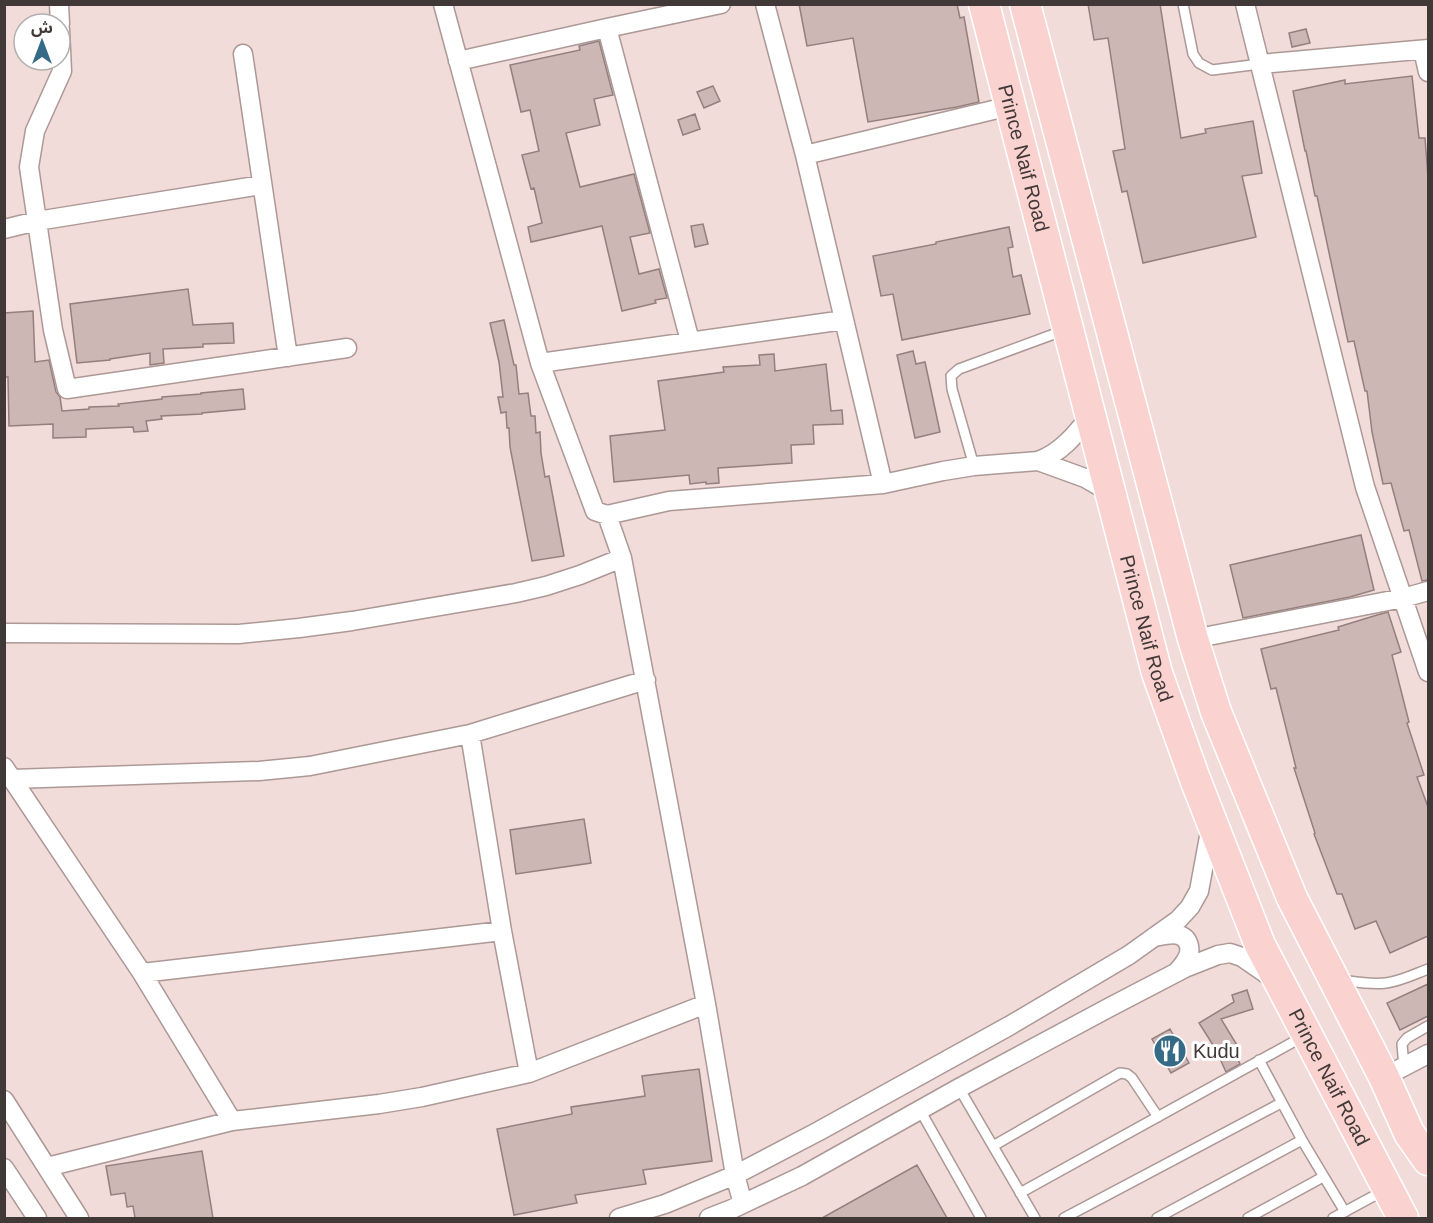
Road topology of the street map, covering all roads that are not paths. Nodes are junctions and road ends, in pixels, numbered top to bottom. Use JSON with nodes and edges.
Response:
{"nodes":[{"id":1,"x":443,"y":4,"type":"edge"},
{"id":2,"x":721,"y":4,"type":"edge"},
{"id":3,"x":765,"y":4,"type":"edge"},
{"id":4,"x":984,"y":4,"type":"edge"},
{"id":5,"x":1025,"y":4,"type":"edge"},
{"id":6,"x":1183,"y":4,"type":"edge"},
{"id":7,"x":1245,"y":4,"type":"edge"},
{"id":8,"x":607,"y":28,"type":"junction"},
{"id":9,"x":1426,"y":50,"type":"edge"},
{"id":10,"x":243,"y":54,"type":"dead end"},
{"id":11,"x":458,"y":61,"type":"junction"},
{"id":12,"x":1260,"y":64,"type":"junction"},
{"id":13,"x":62,"y":72,"type":"edge"},
{"id":14,"x":1428,"y":72,"type":"edge"},
{"id":15,"x":1010,"y":106,"type":"junction"},
{"id":16,"x":805,"y":155,"type":"junction"},
{"id":17,"x":262,"y":185,"type":"junction"},
{"id":18,"x":37,"y":221,"type":"junction"},
{"id":19,"x":4,"y":229,"type":"edge"},
{"id":20,"x":844,"y":320,"type":"junction"},
{"id":21,"x":1068,"y":329,"type":"junction"},
{"id":22,"x":690,"y":341,"type":"junction"},
{"id":23,"x":347,"y":348,"type":"dead end"},
{"id":24,"x":288,"y":357,"type":"junction"},
{"id":25,"x":540,"y":363,"type":"junction"},
{"id":26,"x":1090,"y":415,"type":"junction"},
{"id":27,"x":1038,"y":461,"type":"junction"},
{"id":28,"x":974,"y":466,"type":"junction"},
{"id":29,"x":883,"y":484,"type":"junction"},
{"id":30,"x":1111,"y":493,"type":"junction"},
{"id":31,"x":608,"y":515,"type":"junction"},
{"id":32,"x":622,"y":558,"type":"junction"},
{"id":33,"x":1428,"y":591,"type":"edge"},
{"id":34,"x":1403,"y":598,"type":"junction"},
{"id":35,"x":4,"y":633,"type":"edge"},
{"id":36,"x":1193,"y":639,"type":"junction"},
{"id":37,"x":1428,"y":672,"type":"edge"},
{"id":38,"x":646,"y":680,"type":"junction"},
{"id":39,"x":470,"y":734,"type":"junction"},
{"id":40,"x":8,"y":773,"type":"edge"},
{"id":41,"x":1212,"y":821,"type":"junction"},
{"id":42,"x":502,"y":932,"type":"junction"},
{"id":43,"x":1154,"y":937,"type":"junction"},
{"id":44,"x":1428,"y":969,"type":"edge"},
{"id":45,"x":142,"y":973,"type":"junction"},
{"id":46,"x":1176,"y":973,"type":"junction"},
{"id":47,"x":1333,"y":979,"type":"junction"},
{"id":48,"x":1281,"y":984,"type":"junction"},
{"id":49,"x":706,"y":1004,"type":"junction"},
{"id":50,"x":1428,"y":1026,"type":"edge"},
{"id":51,"x":1307,"y":1034,"type":"junction"},
{"id":52,"x":1428,"y":1054,"type":"edge"},
{"id":53,"x":1259,"y":1060,"type":"junction"},
{"id":54,"x":1394,"y":1072,"type":"junction"},
{"id":55,"x":529,"y":1073,"type":"junction"},
{"id":56,"x":959,"y":1088,"type":"junction"},
{"id":57,"x":4,"y":1100,"type":"edge"},
{"id":58,"x":1281,"y":1103,"type":"junction"},
{"id":59,"x":920,"y":1110,"type":"junction"},
{"id":60,"x":1158,"y":1117,"type":"junction"},
{"id":61,"x":232,"y":1121,"type":"junction"},
{"id":62,"x":1409,"y":1133,"type":"junction"},
{"id":63,"x":1302,"y":1140,"type":"junction"},
{"id":64,"x":993,"y":1146,"type":"junction"},
{"id":65,"x":1428,"y":1160,"type":"edge"},
{"id":66,"x":47,"y":1167,"type":"junction"},
{"id":67,"x":4,"y":1168,"type":"edge"},
{"id":68,"x":735,"y":1175,"type":"junction"},
{"id":69,"x":1323,"y":1176,"type":"junction"},
{"id":70,"x":1428,"y":1177,"type":"edge"},
{"id":71,"x":1388,"y":1188,"type":"junction"},
{"id":72,"x":1020,"y":1193,"type":"junction"},
{"id":73,"x":743,"y":1204,"type":"junction"},
{"id":74,"x":1345,"y":1212,"type":"junction"},
{"id":75,"x":37,"y":1218,"type":"edge"},
{"id":76,"x":79,"y":1218,"type":"edge"},
{"id":77,"x":619,"y":1218,"type":"edge"},
{"id":78,"x":709,"y":1218,"type":"edge"},
{"id":79,"x":981,"y":1218,"type":"edge"},
{"id":80,"x":1035,"y":1218,"type":"edge"},
{"id":81,"x":1064,"y":1218,"type":"edge"},
{"id":82,"x":1157,"y":1218,"type":"edge"},
{"id":83,"x":1248,"y":1218,"type":"edge"},
{"id":84,"x":1333,"y":1218,"type":"edge"},
{"id":85,"x":1403,"y":1218,"type":"edge"}],
"edges":[{"from":1,"to":11,"type":"street"},
{"from":2,"to":8,"type":"street"},
{"from":3,"to":16,"type":"street"},
{"from":4,"to":15,"type":"main road","name":"Prince Naif Road"},
{"from":5,"to":36,"type":"main road","name":"Prince Naif Road"},
{"from":6,"to":12,"type":"lane"},
{"from":7,"to":12,"type":"street"},
{"from":8,"to":11,"type":"street"},
{"from":8,"to":22,"type":"street"},
{"from":9,"to":12,"type":"street"},
{"from":9,"to":14,"type":"street"},
{"from":10,"to":17,"type":"street"},
{"from":11,"to":25,"type":"street"},
{"from":12,"to":34,"type":"street"},
{"from":13,"to":18,"type":"street"},
{"from":15,"to":16,"type":"street"},
{"from":15,"to":21,"type":"main road","name":"Prince Naif Road"},
{"from":16,"to":20,"type":"street"},
{"from":17,"to":18,"type":"street"},
{"from":17,"to":24,"type":"street"},
{"from":18,"to":19,"type":"street"},
{"from":18,"to":24,"type":"street"},
{"from":20,"to":22,"type":"street"},
{"from":20,"to":29,"type":"street"},
{"from":21,"to":26,"type":"main road","name":"Prince Naif Road"},
{"from":21,"to":28,"type":"lane"},
{"from":22,"to":25,"type":"street"},
{"from":23,"to":24,"type":"street"},
{"from":25,"to":31,"type":"street"},
{"from":26,"to":27,"type":"street"},
{"from":26,"to":30,"type":"main road","name":"Prince Naif Road"},
{"from":27,"to":28,"type":"street"},
{"from":27,"to":30,"type":"street"},
{"from":28,"to":29,"type":"street"},
{"from":29,"to":31,"type":"street"},
{"from":30,"to":41,"type":"main road","name":"Prince Naif Road"},
{"from":31,"to":32,"type":"street"},
{"from":32,"to":35,"type":"street"},
{"from":32,"to":38,"type":"street"},
{"from":33,"to":34,"type":"street"},
{"from":34,"to":36,"type":"street"},
{"from":34,"to":37,"type":"street"},
{"from":36,"to":47,"type":"main road","name":"Prince Naif Road"},
{"from":38,"to":39,"type":"street"},
{"from":38,"to":49,"type":"street"},
{"from":39,"to":40,"type":"street"},
{"from":39,"to":42,"type":"street"},
{"from":40,"to":45,"type":"street"},
{"from":41,"to":43,"type":"street"},
{"from":41,"to":48,"type":"main road","name":"Prince Naif Road"},
{"from":42,"to":45,"type":"street"},
{"from":42,"to":55,"type":"street"},
{"from":43,"to":46,"type":"street"},
{"from":43,"to":68,"type":"street"},
{"from":44,"to":47,"type":"lane"},
{"from":45,"to":61,"type":"street"},
{"from":46,"to":48,"type":"street"},
{"from":46,"to":56,"type":"street"},
{"from":47,"to":54,"type":"main road","name":"Prince Naif Road"},
{"from":48,"to":51,"type":"main road","name":"Prince Naif Road"},
{"from":49,"to":55,"type":"street"},
{"from":49,"to":68,"type":"street"},
{"from":50,"to":54,"type":"lane"},
{"from":51,"to":53,"type":"lane"},
{"from":51,"to":71,"type":"main road","name":"Prince Naif Road"},
{"from":52,"to":54,"type":"street"},
{"from":53,"to":58,"type":"lane"},
{"from":53,"to":60,"type":"lane"},
{"from":54,"to":62,"type":"main road","name":"Prince Naif Road"},
{"from":55,"to":61,"type":"street"},
{"from":56,"to":59,"type":"street"},
{"from":56,"to":64,"type":"lane"},
{"from":57,"to":66,"type":"street"},
{"from":58,"to":63,"type":"lane"},
{"from":58,"to":81,"type":"lane"},
{"from":59,"to":73,"type":"street"},
{"from":59,"to":79,"type":"lane"},
{"from":60,"to":64,"type":"lane"},
{"from":60,"to":72,"type":"lane"},
{"from":61,"to":66,"type":"street"},
{"from":62,"to":65,"type":"main road","name":"Prince Naif Road"},
{"from":62,"to":70,"type":"main road","name":"Prince Naif Road"},
{"from":63,"to":69,"type":"lane"},
{"from":63,"to":82,"type":"lane"},
{"from":64,"to":72,"type":"lane"},
{"from":66,"to":76,"type":"street"},
{"from":67,"to":75,"type":"street"},
{"from":68,"to":73,"type":"street"},
{"from":68,"to":77,"type":"street"},
{"from":69,"to":74,"type":"lane"},
{"from":69,"to":83,"type":"lane"},
{"from":71,"to":74,"type":"lane"},
{"from":71,"to":85,"type":"main road","name":"Prince Naif Road"},
{"from":72,"to":80,"type":"lane"},
{"from":73,"to":78,"type":"street"},
{"from":74,"to":84,"type":"lane"}]}
